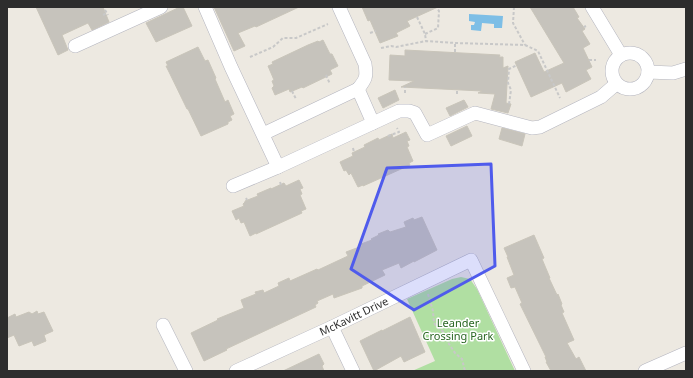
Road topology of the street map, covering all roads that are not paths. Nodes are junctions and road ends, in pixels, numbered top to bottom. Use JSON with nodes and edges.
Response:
{"nodes":[{"id":1,"x":161,"y":7,"type":"edge"},
{"id":2,"x":205,"y":7,"type":"edge"},
{"id":3,"x":339,"y":7,"type":"edge"},
{"id":4,"x":592,"y":7,"type":"edge"},
{"id":5,"x":75,"y":46,"type":"dead end"},
{"id":6,"x":621,"y":55,"type":"junction"},
{"id":7,"x":686,"y":69,"type":"edge"},
{"id":8,"x":648,"y":72,"type":"junction"},
{"id":9,"x":616,"y":84,"type":"junction"},
{"id":10,"x":358,"y":89,"type":"junction"},
{"id":11,"x":373,"y":123,"type":"junction"},
{"id":12,"x":263,"y":134,"type":"junction"},
{"id":13,"x":278,"y":167,"type":"junction"},
{"id":14,"x":233,"y":186,"type":"dead end"},
{"id":15,"x":163,"y":325,"type":"dead end"},
{"id":16,"x":332,"y":327,"type":"junction"},
{"id":17,"x":686,"y":353,"type":"edge"},
{"id":18,"x":186,"y":371,"type":"edge"},
{"id":19,"x":236,"y":371,"type":"edge"},
{"id":20,"x":352,"y":371,"type":"edge"},
{"id":21,"x":524,"y":371,"type":"edge"},
{"id":22,"x":645,"y":371,"type":"edge"}],
"edges":[{"from":1,"to":5,"type":"street"},
{"from":2,"to":12,"type":"street"},
{"from":3,"to":10,"type":"street"},
{"from":4,"to":6,"type":"street"},
{"from":6,"to":8,"type":"street"},
{"from":6,"to":9,"type":"street"},
{"from":7,"to":8,"type":"street"},
{"from":8,"to":9,"type":"street"},
{"from":9,"to":11,"type":"street"},
{"from":10,"to":11,"type":"street"},
{"from":10,"to":12,"type":"street"},
{"from":11,"to":13,"type":"street"},
{"from":12,"to":13,"type":"street"},
{"from":13,"to":14,"type":"street"},
{"from":15,"to":18,"type":"street"},
{"from":16,"to":19,"type":"street","name":"McKavitt Drive"},
{"from":16,"to":20,"type":"street"},
{"from":16,"to":21,"type":"street","name":"McKavitt Drive"},
{"from":17,"to":22,"type":"street"}]}
